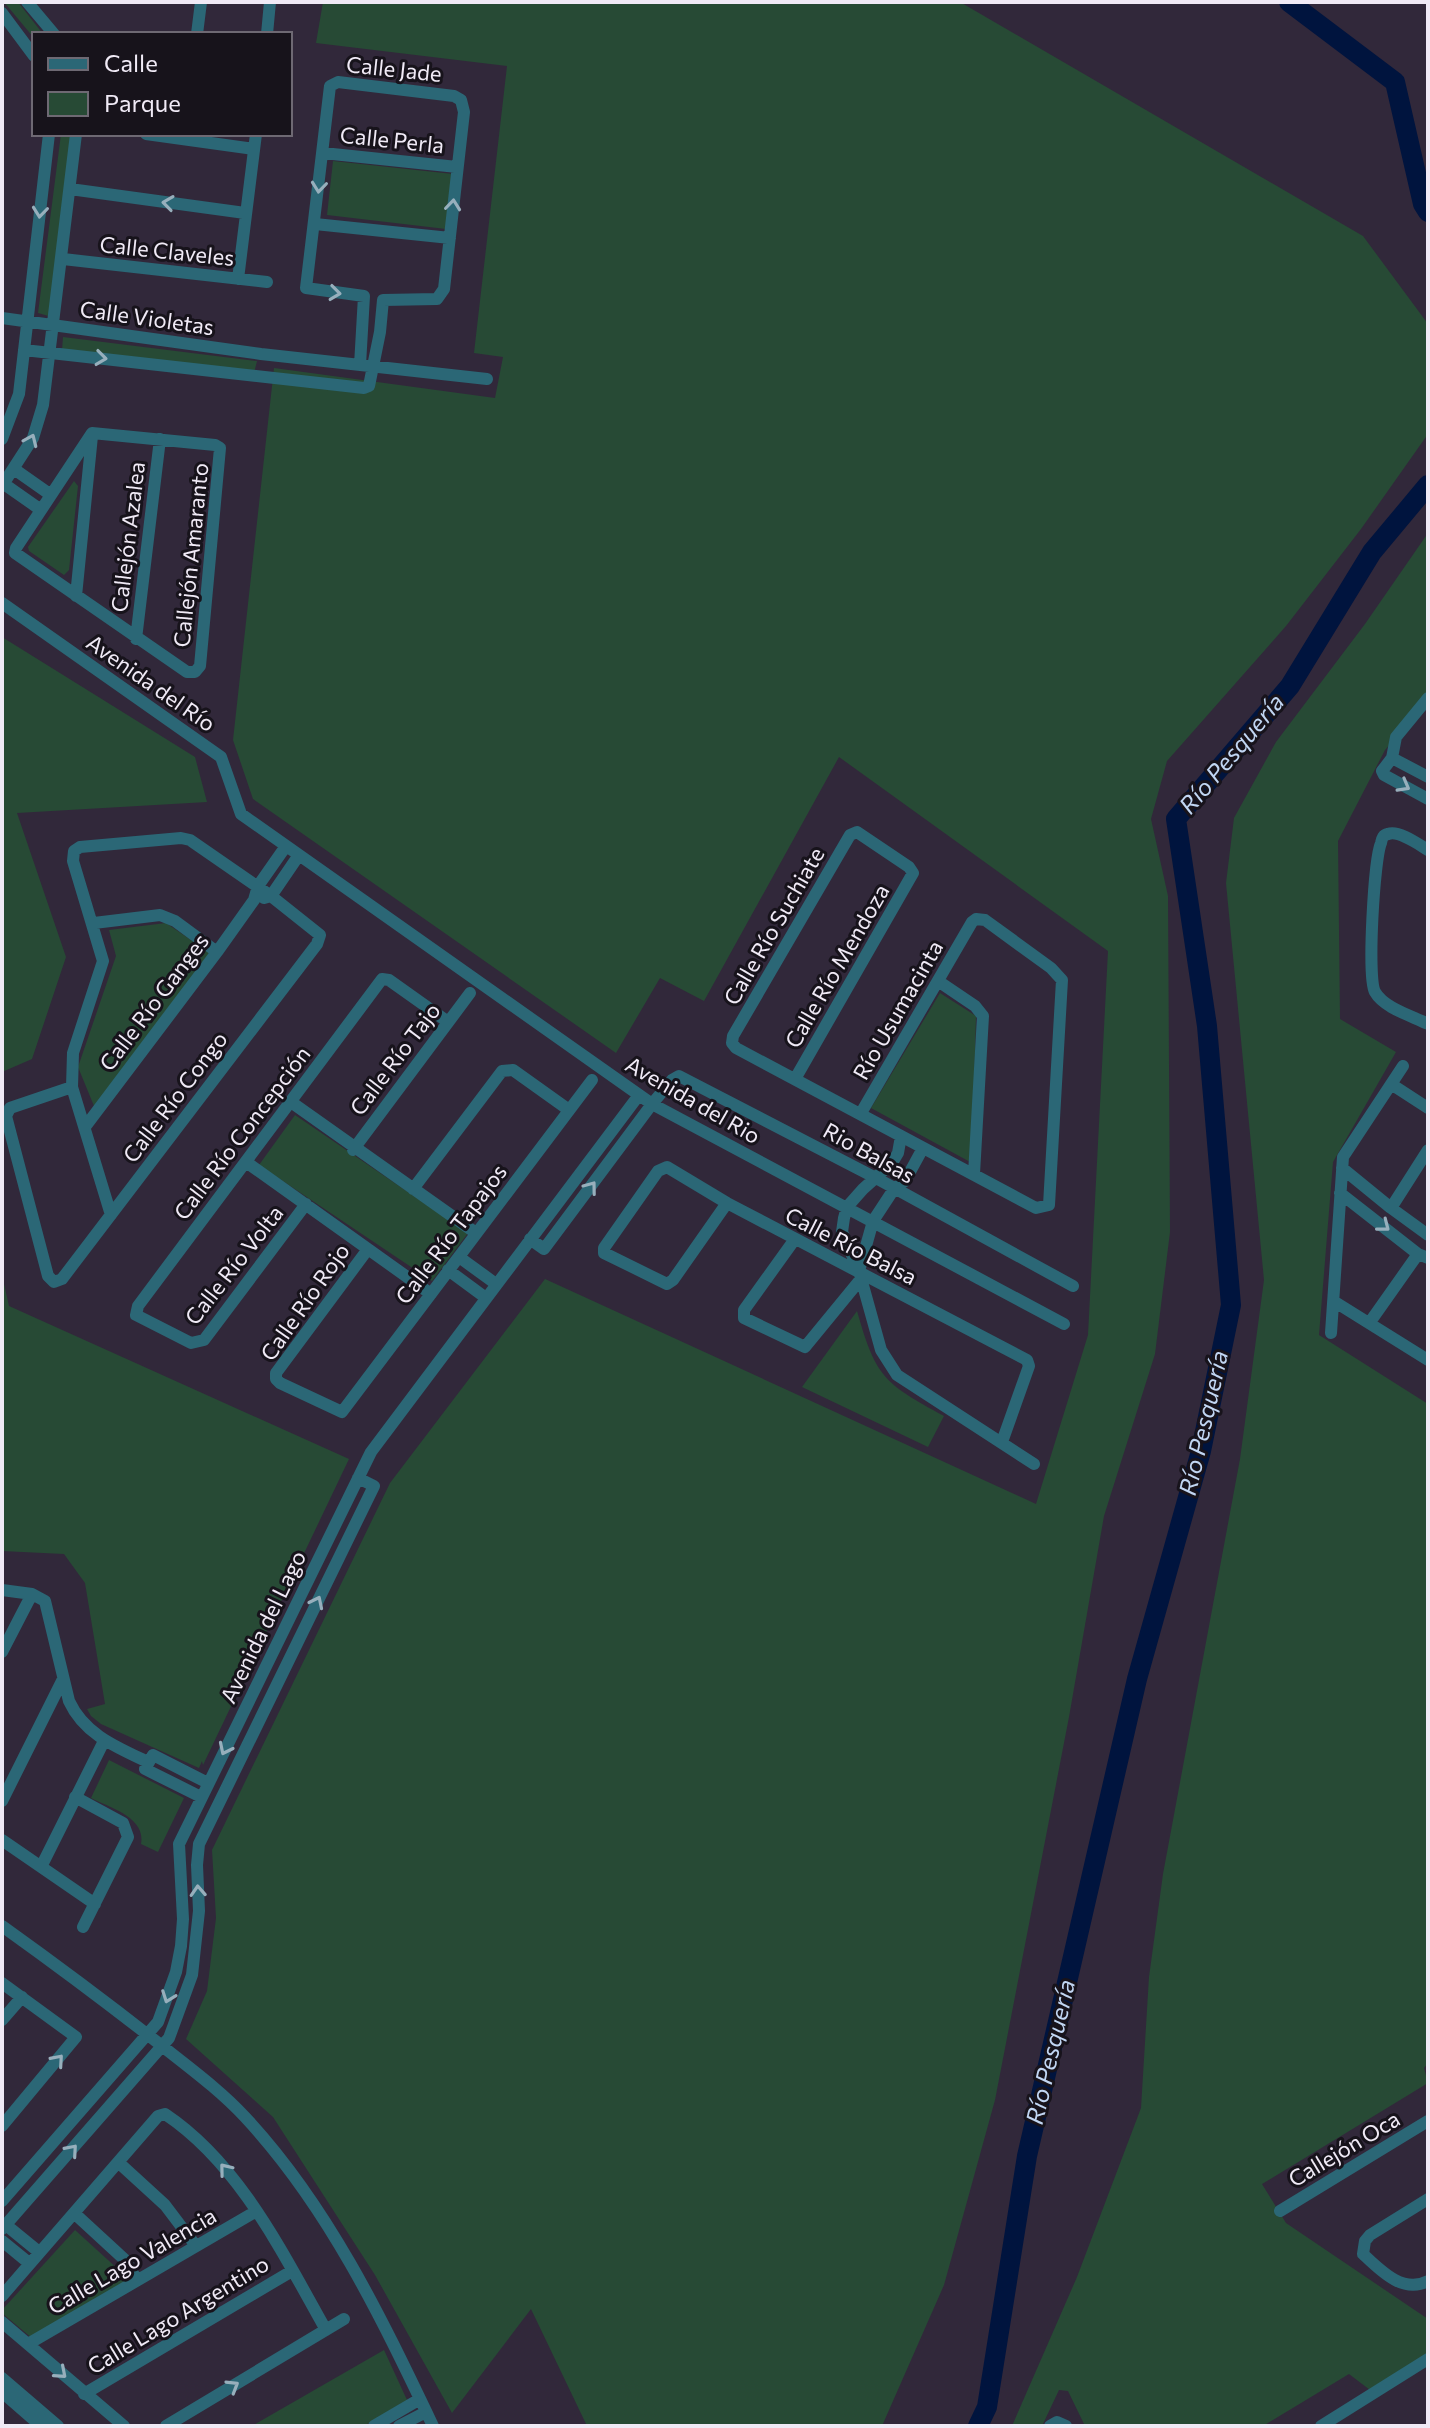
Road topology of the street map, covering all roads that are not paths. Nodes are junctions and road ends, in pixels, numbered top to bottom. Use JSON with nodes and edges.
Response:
{"nodes":[{"id":1,"x":27,"y":2,"type":"edge"},
{"id":2,"x":201,"y":2,"type":"edge"},
{"id":3,"x":270,"y":2,"type":"edge"},
{"id":4,"x":2,"y":13,"type":"edge"},
{"id":5,"x":52,"y":32,"type":"edge"},
{"id":6,"x":197,"y":32,"type":"edge"},
{"id":7,"x":267,"y":32,"type":"edge"},
{"id":8,"x":32,"y":53,"type":"edge"},
{"id":9,"x":49,"y":136,"type":"edge"},
{"id":10,"x":76,"y":136,"type":"edge"},
{"id":11,"x":160,"y":136,"type":"edge"},
{"id":12,"x":256,"y":136,"type":"edge"},
{"id":13,"x":254,"y":149,"type":"junction"},
{"id":14,"x":323,"y":153,"type":"junction"},
{"id":15,"x":457,"y":167,"type":"junction"},
{"id":16,"x":70,"y":189,"type":"junction"},
{"id":17,"x":245,"y":213,"type":"junction"},
{"id":18,"x":315,"y":224,"type":"junction"},
{"id":19,"x":450,"y":238,"type":"junction"},
{"id":20,"x":63,"y":259,"type":"junction"},
{"id":21,"x":238,"y":279,"type":"junction"},
{"id":22,"x":267,"y":282,"type":"dead end"},
{"id":23,"x":2,"y":318,"type":"edge"},
{"id":24,"x":28,"y":321,"type":"junction"},
{"id":25,"x":54,"y":325,"type":"junction"},
{"id":26,"x":24,"y":350,"type":"junction"},
{"id":27,"x":50,"y":352,"type":"junction"},
{"id":28,"x":261,"y":354,"type":"junction"},
{"id":29,"x":360,"y":365,"type":"junction"},
{"id":30,"x":374,"y":366,"type":"junction"},
{"id":31,"x":257,"y":376,"type":"junction"},
{"id":32,"x":487,"y":379,"type":"dead end"},
{"id":33,"x":92,"y":433,"type":"junction"},
{"id":34,"x":2,"y":439,"type":"edge"},
{"id":35,"x":160,"y":439,"type":"junction"},
{"id":36,"x":6,"y":477,"type":"edge"},
{"id":37,"x":51,"y":495,"type":"junction"},
{"id":38,"x":41,"y":510,"type":"junction"},
{"id":39,"x":76,"y":596,"type":"junction"},
{"id":40,"x":2,"y":603,"type":"edge"},
{"id":41,"x":136,"y":639,"type":"junction"},
{"id":42,"x":1428,"y":698,"type":"edge"},
{"id":43,"x":1392,"y":758,"type":"junction"},
{"id":44,"x":1428,"y":777,"type":"edge"},
{"id":45,"x":1428,"y":799,"type":"edge"},
{"id":46,"x":286,"y":846,"type":"junction"},
{"id":47,"x":1428,"y":850,"type":"edge"},
{"id":48,"x":299,"y":855,"type":"junction"},
{"id":49,"x":913,"y":872,"type":"joint"},
{"id":50,"x":258,"y":886,"type":"junction"},
{"id":51,"x":271,"y":896,"type":"junction"},
{"id":52,"x":254,"y":900,"type":"junction"},
{"id":53,"x":94,"y":923,"type":"junction"},
{"id":54,"x":217,"y":952,"type":"junction"},
{"id":55,"x":938,"y":981,"type":"junction"},
{"id":56,"x":470,"y":993,"type":"dead end"},
{"id":57,"x":448,"y":1022,"type":"junction"},
{"id":58,"x":1428,"y":1024,"type":"edge"},
{"id":59,"x":1403,"y":1066,"type":"dead end"},
{"id":60,"x":795,"y":1079,"type":"junction"},
{"id":61,"x":592,"y":1080,"type":"dead end"},
{"id":62,"x":1391,"y":1084,"type":"junction"},
{"id":63,"x":72,"y":1087,"type":"junction"},
{"id":64,"x":639,"y":1095,"type":"junction"},
{"id":65,"x":291,"y":1102,"type":"junction"},
{"id":66,"x":652,"y":1104,"type":"junction"},
{"id":67,"x":1428,"y":1108,"type":"edge"},
{"id":68,"x":569,"y":1110,"type":"junction"},
{"id":69,"x":861,"y":1113,"type":"junction"},
{"id":70,"x":85,"y":1127,"type":"junction"},
{"id":71,"x":901,"y":1136,"type":"junction"},
{"id":72,"x":354,"y":1148,"type":"junction"},
{"id":73,"x":923,"y":1148,"type":"junction"},
{"id":74,"x":1428,"y":1150,"type":"edge"},
{"id":75,"x":246,"y":1162,"type":"junction"},
{"id":76,"x":1342,"y":1168,"type":"junction"},
{"id":77,"x":974,"y":1174,"type":"junction"},
{"id":78,"x":876,"y":1178,"type":"junction"},
{"id":79,"x":413,"y":1189,"type":"junction"},
{"id":80,"x":894,"y":1189,"type":"junction"},
{"id":81,"x":1340,"y":1193,"type":"junction"},
{"id":82,"x":727,"y":1203,"type":"junction"},
{"id":83,"x":306,"y":1204,"type":"junction"},
{"id":84,"x":847,"y":1207,"type":"junction"},
{"id":85,"x":1391,"y":1208,"type":"junction"},
{"id":86,"x":111,"y":1215,"type":"junction"},
{"id":87,"x":873,"y":1221,"type":"junction"},
{"id":88,"x":476,"y":1233,"type":"junction"},
{"id":89,"x":1428,"y":1235,"type":"edge"},
{"id":90,"x":530,"y":1239,"type":"junction"},
{"id":91,"x":795,"y":1239,"type":"junction"},
{"id":92,"x":368,"y":1249,"type":"junction"},
{"id":93,"x":1423,"y":1256,"type":"edge"},
{"id":94,"x":459,"y":1257,"type":"junction"},
{"id":95,"x":448,"y":1270,"type":"junction"},
{"id":96,"x":859,"y":1276,"type":"junction"},
{"id":97,"x":496,"y":1284,"type":"junction"},
{"id":98,"x":1073,"y":1286,"type":"dead end"},
{"id":99,"x":431,"y":1294,"type":"junction"},
{"id":100,"x":486,"y":1298,"type":"junction"},
{"id":101,"x":1335,"y":1302,"type":"junction"},
{"id":102,"x":1370,"y":1322,"type":"junction"},
{"id":103,"x":1064,"y":1324,"type":"dead end"},
{"id":104,"x":1331,"y":1333,"type":"dead end"},
{"id":105,"x":191,"y":1343,"type":"joint"},
{"id":106,"x":1428,"y":1360,"type":"edge"},
{"id":107,"x":342,"y":1412,"type":"joint"},
{"id":108,"x":1002,"y":1442,"type":"junction"},
{"id":109,"x":1034,"y":1464,"type":"dead end"},
{"id":110,"x":358,"y":1478,"type":"junction"},
{"id":111,"x":2,"y":1590,"type":"edge"},
{"id":112,"x":32,"y":1594,"type":"junction"},
{"id":113,"x":286,"y":1625,"type":"junction"},
{"id":114,"x":302,"y":1632,"type":"junction"},
{"id":115,"x":2,"y":1652,"type":"edge"},
{"id":116,"x":63,"y":1679,"type":"junction"},
{"id":117,"x":104,"y":1741,"type":"junction"},
{"id":118,"x":149,"y":1762,"type":"junction"},
{"id":119,"x":208,"y":1783,"type":"junction"},
{"id":120,"x":75,"y":1797,"type":"junction"},
{"id":121,"x":201,"y":1797,"type":"junction"},
{"id":122,"x":2,"y":1801,"type":"edge"},
{"id":123,"x":2,"y":1840,"type":"edge"},
{"id":124,"x":41,"y":1867,"type":"junction"},
{"id":125,"x":95,"y":1904,"type":"junction"},
{"id":126,"x":2,"y":1926,"type":"edge"},
{"id":127,"x":83,"y":1927,"type":"dead end"},
{"id":128,"x":2,"y":1983,"type":"edge"},
{"id":129,"x":22,"y":1997,"type":"junction"},
{"id":130,"x":2,"y":2020,"type":"edge"},
{"id":131,"x":148,"y":2035,"type":"junction"},
{"id":132,"x":162,"y":2046,"type":"junction"},
{"id":133,"x":1428,"y":2121,"type":"edge"},
{"id":134,"x":2,"y":2126,"type":"edge"},
{"id":135,"x":118,"y":2162,"type":"junction"},
{"id":136,"x":32,"y":2167,"type":"junction"},
{"id":137,"x":46,"y":2179,"type":"junction"},
{"id":138,"x":1428,"y":2199,"type":"edge"},
{"id":139,"x":2,"y":2201,"type":"edge"},
{"id":140,"x":1280,"y":2211,"type":"dead end"},
{"id":141,"x":255,"y":2212,"type":"junction"},
{"id":142,"x":74,"y":2213,"type":"junction"},
{"id":143,"x":4,"y":2227,"type":"edge"},
{"id":144,"x":2,"y":2241,"type":"edge"},
{"id":145,"x":196,"y":2246,"type":"junction"},
{"id":146,"x":39,"y":2252,"type":"junction"},
{"id":147,"x":29,"y":2263,"type":"junction"},
{"id":148,"x":292,"y":2271,"type":"junction"},
{"id":149,"x":137,"y":2280,"type":"junction"},
{"id":150,"x":1423,"y":2283,"type":"edge"},
{"id":151,"x":2,"y":2296,"type":"edge"},
{"id":152,"x":344,"y":2319,"type":"dead end"},
{"id":153,"x":2,"y":2322,"type":"edge"},
{"id":154,"x":326,"y":2330,"type":"junction"},
{"id":155,"x":28,"y":2344,"type":"junction"},
{"id":156,"x":1425,"y":2366,"type":"edge"},
{"id":157,"x":2,"y":2378,"type":"edge"},
{"id":158,"x":2,"y":2392,"type":"edge"},
{"id":159,"x":84,"y":2394,"type":"junction"},
{"id":160,"x":420,"y":2399,"type":"junction"},
{"id":161,"x":426,"y":2412,"type":"junction"},
{"id":162,"x":375,"y":2425,"type":"edge"},
{"id":163,"x":41,"y":2426,"type":"edge"},
{"id":164,"x":58,"y":2426,"type":"edge"},
{"id":165,"x":124,"y":2426,"type":"edge"},
{"id":166,"x":166,"y":2426,"type":"edge"},
{"id":167,"x":399,"y":2426,"type":"edge"},
{"id":168,"x":433,"y":2426,"type":"edge"},
{"id":169,"x":1321,"y":2426,"type":"edge"}],
"edges":[{"from":1,"to":5,"type":"street"},
{"from":2,"to":6,"type":"street"},
{"from":3,"to":7,"type":"street"},
{"from":4,"to":8,"type":"street"},
{"from":9,"to":24,"type":"street","one_way":true},
{"from":10,"to":16,"type":"street"},
{"from":11,"to":13,"type":"street"},
{"from":12,"to":13,"type":"street"},
{"from":13,"to":17,"type":"street"},
{"from":14,"to":15,"type":"street","name":"Calle Perla"},
{"from":14,"to":15,"type":"street","name":"Calle Jade"},
{"from":14,"to":18,"type":"street","name":"Calle Jade","one_way":true},
{"from":19,"to":15,"type":"street","name":"Calle Jade","one_way":true},
{"from":17,"to":16,"type":"street","one_way":true},
{"from":16,"to":20,"type":"street"},
{"from":17,"to":21,"type":"street"},
{"from":18,"to":19,"type":"street"},
{"from":18,"to":29,"type":"street","name":"Calle Jade","one_way":true},
{"from":19,"to":30,"type":"street","name":"Calle Jade"},
{"from":20,"to":21,"type":"street","name":"Calle Claveles"},
{"from":20,"to":25,"type":"street"},
{"from":21,"to":22,"type":"street","name":"Calle Claveles"},
{"from":23,"to":24,"type":"street","name":"Calle Violetas"},
{"from":24,"to":25,"type":"street","name":"Calle Violetas"},
{"from":24,"to":26,"type":"street"},
{"from":25,"to":27,"type":"street"},
{"from":25,"to":28,"type":"street","name":"Calle Violetas"},
{"from":26,"to":27,"type":"street","name":"Calle Violetas"},
{"from":26,"to":34,"type":"street"},
{"from":27,"to":31,"type":"street","name":"Calle Violetas","one_way":true},
{"from":36,"to":27,"type":"street","one_way":true},
{"from":28,"to":29,"type":"street","name":"Calle Violetas"},
{"from":28,"to":31,"type":"street"},
{"from":29,"to":30,"type":"street","name":"Calle Violetas"},
{"from":30,"to":31,"type":"street","name":"Calle Violetas"},
{"from":30,"to":32,"type":"street","name":"Calle Violetas"},
{"from":33,"to":35,"type":"street","name":"Callejón Amaranto"},
{"from":33,"to":37,"type":"street","name":"Callejón Amaranto"},
{"from":33,"to":39,"type":"street"},
{"from":35,"to":41,"type":"street","name":"Callejón Azalea"},
{"from":35,"to":41,"type":"street","name":"Callejón Amaranto"},
{"from":36,"to":37,"type":"street"},
{"from":36,"to":38,"type":"street"},
{"from":37,"to":38,"type":"street","name":"Callejón Amaranto"},
{"from":38,"to":39,"type":"street","name":"Callejón Amaranto"},
{"from":39,"to":41,"type":"street","name":"Callejón Amaranto"},
{"from":40,"to":46,"type":"street","name":"Avenida del Río"},
{"from":42,"to":43,"type":"street"},
{"from":43,"to":44,"type":"street"},
{"from":43,"to":45,"type":"street","one_way":true},
{"from":46,"to":48,"type":"street","name":"Avenida del Rio"},
{"from":46,"to":50,"type":"street","name":"Calle Río Ganges"},
{"from":47,"to":58,"type":"street"},
{"from":48,"to":51,"type":"street"},
{"from":48,"to":64,"type":"street","name":"Avenida del Rio"},
{"from":49,"to":60,"type":"street","name":"Calle Río Mendoza"},
{"from":49,"to":60,"type":"street","name":"Calle Río Suchiate"},
{"from":50,"to":51,"type":"street"},
{"from":50,"to":52,"type":"street","name":"Calle Río Ganges"},
{"from":50,"to":53,"type":"street"},
{"from":51,"to":52,"type":"street"},
{"from":51,"to":86,"type":"street","name":"Calle Río Congo"},
{"from":52,"to":54,"type":"street","name":"Calle Río Ganges"},
{"from":53,"to":54,"type":"street"},
{"from":53,"to":63,"type":"street"},
{"from":54,"to":70,"type":"street","name":"Calle Río Ganges"},
{"from":55,"to":69,"type":"street","name":"Río Usumacinta"},
{"from":55,"to":77,"type":"street"},
{"from":55,"to":77,"type":"street","name":"Río Usumacinta"},
{"from":56,"to":57,"type":"street","name":"Calle Río Tajo"},
{"from":57,"to":65,"type":"street","name":"Calle Río Concepción"},
{"from":57,"to":72,"type":"street","name":"Calle Río Tajo"},
{"from":59,"to":62,"type":"street"},
{"from":60,"to":69,"type":"street"},
{"from":61,"to":68,"type":"street","name":"Calle Río Tapajos"},
{"from":62,"to":67,"type":"street"},
{"from":62,"to":76,"type":"street"},
{"from":63,"to":70,"type":"street"},
{"from":63,"to":86,"type":"street","name":"Calle Río Congo"},
{"from":64,"to":66,"type":"street","name":"Avenida del Rio"},
{"from":64,"to":90,"type":"street","name":"Avenida del Lago"},
{"from":65,"to":72,"type":"street"},
{"from":65,"to":75,"type":"street","name":"Calle Río Concepción"},
{"from":66,"to":78,"type":"street","name":"Rio Balsas"},
{"from":66,"to":84,"type":"street","name":"Avenida del Rio"},
{"from":90,"to":66,"type":"street","one_way":true},
{"from":68,"to":79,"type":"street"},
{"from":68,"to":88,"type":"street","name":"Calle Río Tapajos"},
{"from":69,"to":71,"type":"street","name":"Río Usumacinta"},
{"from":70,"to":86,"type":"street"},
{"from":71,"to":73,"type":"street","name":"Río Usumacinta"},
{"from":71,"to":78,"type":"street"},
{"from":72,"to":79,"type":"street"},
{"from":73,"to":77,"type":"street","name":"Río Usumacinta"},
{"from":73,"to":80,"type":"street"},
{"from":74,"to":85,"type":"street"},
{"from":75,"to":83,"type":"street"},
{"from":75,"to":105,"type":"street","name":"Calle Río Concepción"},
{"from":76,"to":81,"type":"street"},
{"from":76,"to":85,"type":"street"},
{"from":78,"to":80,"type":"street","name":"Rio Balsas"},
{"from":78,"to":84,"type":"street"},
{"from":79,"to":88,"type":"street"},
{"from":80,"to":87,"type":"street"},
{"from":80,"to":98,"type":"street","name":"Rio Balsas"},
{"from":81,"to":93,"type":"street","one_way":true},
{"from":81,"to":101,"type":"street"},
{"from":82,"to":82,"type":"street","name":"Calle Río Balsa"},
{"from":82,"to":91,"type":"street","name":"Calle Río Balsa"},
{"from":83,"to":92,"type":"street"},
{"from":83,"to":105,"type":"street","name":"Calle Río Volta"},
{"from":84,"to":87,"type":"street","name":"Avenida del Rio"},
{"from":84,"to":96,"type":"street"},
{"from":85,"to":89,"type":"street"},
{"from":87,"to":96,"type":"street"},
{"from":87,"to":103,"type":"street","name":"Avenida del Rio"},
{"from":88,"to":94,"type":"street","name":"Calle Río Tapajos"},
{"from":90,"to":97,"type":"street","name":"Avenida del Lago"},
{"from":91,"to":96,"type":"street","name":"Calle Río Balsa"},
{"from":91,"to":96,"type":"street"},
{"from":92,"to":99,"type":"street"},
{"from":92,"to":107,"type":"street","name":"Calle Río Rojo"},
{"from":93,"to":102,"type":"street"},
{"from":94,"to":95,"type":"street","name":"Calle Río Tapajos"},
{"from":94,"to":97,"type":"street"},
{"from":95,"to":99,"type":"street","name":"Calle Río Tapajos"},
{"from":95,"to":100,"type":"street"},
{"from":96,"to":108,"type":"street"},
{"from":96,"to":108,"type":"street","name":"Calle Río Balsa"},
{"from":97,"to":100,"type":"street","name":"Avenida del Lago"},
{"from":99,"to":107,"type":"street","name":"Calle Río Tapajos"},
{"from":100,"to":110,"type":"street","name":"Avenida del Lago"},
{"from":101,"to":102,"type":"street"},
{"from":101,"to":104,"type":"street"},
{"from":102,"to":106,"type":"street"},
{"from":108,"to":109,"type":"street"},
{"from":110,"to":113,"type":"street","name":"Avenida del Lago"},
{"from":114,"to":110,"type":"street","name":"Avenida del Lago","one_way":true},
{"from":111,"to":112,"type":"street"},
{"from":112,"to":115,"type":"street"},
{"from":112,"to":116,"type":"street"},
{"from":113,"to":114,"type":"street"},
{"from":113,"to":119,"type":"street","name":"Avenida del Lago","one_way":true},
{"from":132,"to":114,"type":"street","name":"Avenida del Lago","one_way":true},
{"from":116,"to":117,"type":"street"},
{"from":116,"to":122,"type":"street"},
{"from":117,"to":118,"type":"street"},
{"from":117,"to":120,"type":"street"},
{"from":118,"to":119,"type":"street"},
{"from":118,"to":121,"type":"street"},
{"from":119,"to":121,"type":"street","name":"Avenida del Lago"},
{"from":120,"to":124,"type":"street"},
{"from":120,"to":125,"type":"street"},
{"from":121,"to":131,"type":"street","name":"Avenida del Lago","one_way":true},
{"from":123,"to":124,"type":"street"},
{"from":124,"to":125,"type":"street"},
{"from":125,"to":127,"type":"street"},
{"from":126,"to":131,"type":"street"},
{"from":128,"to":129,"type":"street"},
{"from":129,"to":130,"type":"street"},
{"from":134,"to":129,"type":"street","one_way":true},
{"from":131,"to":132,"type":"street"},
{"from":131,"to":136,"type":"street","name":"Avenida del Lago"},
{"from":137,"to":132,"type":"street","name":"Avenida del Lago","one_way":true},
{"from":132,"to":160,"type":"street"},
{"from":133,"to":140,"type":"street","name":"Callejón Oca"},
{"from":141,"to":135,"type":"street","one_way":true},
{"from":135,"to":142,"type":"street"},
{"from":135,"to":145,"type":"street"},
{"from":136,"to":137,"type":"street"},
{"from":136,"to":139,"type":"street","name":"Avenida del Lago"},
{"from":137,"to":143,"type":"street","name":"Avenida del Lago"},
{"from":138,"to":150,"type":"street"},
{"from":141,"to":145,"type":"street","name":"Calle Lago Valencia"},
{"from":141,"to":148,"type":"street"},
{"from":142,"to":146,"type":"street"},
{"from":142,"to":149,"type":"street"},
{"from":143,"to":146,"type":"street"},
{"from":144,"to":147,"type":"street"},
{"from":145,"to":149,"type":"street","name":"Calle Lago Valencia"},
{"from":146,"to":147,"type":"street"},
{"from":147,"to":151,"type":"street"},
{"from":148,"to":154,"type":"street"},
{"from":148,"to":159,"type":"street","name":"Calle Lago Argentino"},
{"from":149,"to":155,"type":"street","name":"Calle Lago Valencia"},
{"from":152,"to":154,"type":"street"},
{"from":153,"to":155,"type":"street"},
{"from":166,"to":154,"type":"street","one_way":true},
{"from":155,"to":159,"type":"street","one_way":true},
{"from":156,"to":169,"type":"street"},
{"from":157,"to":164,"type":"street"},
{"from":158,"to":163,"type":"street"},
{"from":159,"to":165,"type":"street"},
{"from":160,"to":161,"type":"street"},
{"from":160,"to":162,"type":"street"},
{"from":161,"to":167,"type":"street"},
{"from":161,"to":168,"type":"street"}]}
